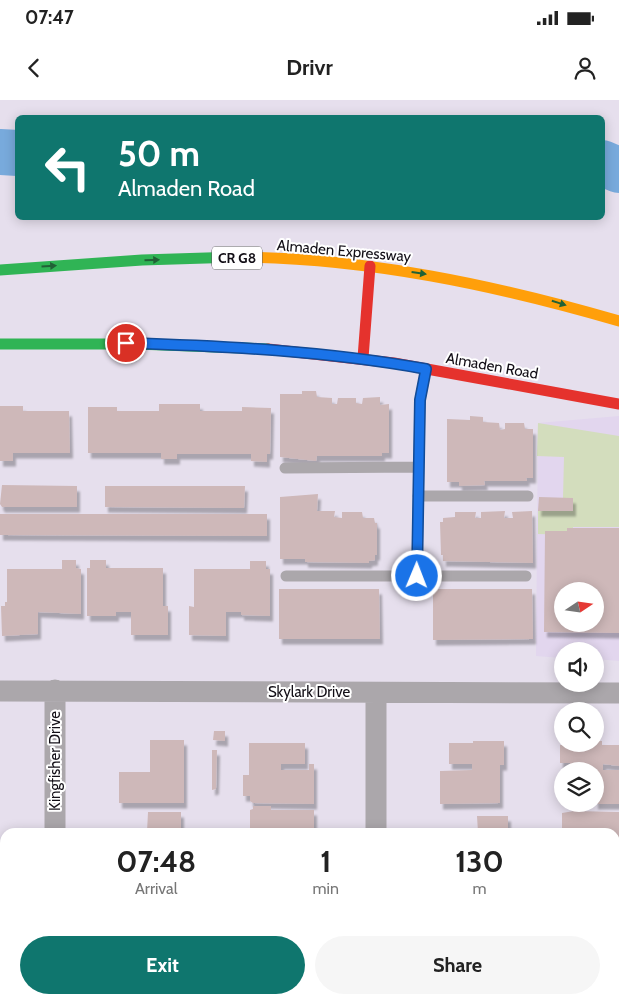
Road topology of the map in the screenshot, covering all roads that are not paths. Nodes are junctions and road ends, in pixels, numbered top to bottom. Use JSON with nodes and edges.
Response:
{"nodes":[{"id":1,"x":370,"y":266,"type":"junction"},
{"id":2,"x":0,"y":270,"type":"edge"},
{"id":3,"x":619,"y":321,"type":"edge"},
{"id":4,"x":0,"y":344,"type":"edge"},
{"id":5,"x":362,"y":358,"type":"junction"},
{"id":6,"x":426,"y":369,"type":"junction"},
{"id":7,"x":619,"y":404,"type":"edge"},
{"id":8,"x":285,"y":468,"type":"dead end"},
{"id":9,"x":419,"y":468,"type":"junction"},
{"id":10,"x":418,"y":496,"type":"junction"},
{"id":11,"x":528,"y":496,"type":"dead end"},
{"id":12,"x":286,"y":576,"type":"dead end"},
{"id":13,"x":417,"y":576,"type":"junction"},
{"id":14,"x":526,"y":576,"type":"dead end"},
{"id":15,"x":0,"y":690,"type":"edge"},
{"id":16,"x":55,"y":690,"type":"junction"},
{"id":17,"x":376,"y":692,"type":"junction"},
{"id":18,"x":619,"y":693,"type":"edge"},
{"id":19,"x":55,"y":828,"type":"edge"},
{"id":20,"x":376,"y":828,"type":"edge"}],
"edges":[{"from":2,"to":1,"type":"main road","name":"Almaden Expressway","number":"CR G8","one_way":true},
{"from":1,"to":3,"type":"main road","name":"Almaden Expressway","number":"CR G8","one_way":true},
{"from":1,"to":5,"type":"main road"},
{"from":4,"to":5,"type":"main road","name":"Almaden Road"},
{"from":5,"to":6,"type":"main road","name":"Almaden Road"},
{"from":6,"to":7,"type":"main road","name":"Almaden Road"},
{"from":6,"to":9,"type":"lane"},
{"from":8,"to":9,"type":"lane"},
{"from":9,"to":10,"type":"lane"},
{"from":10,"to":11,"type":"lane"},
{"from":10,"to":13,"type":"lane"},
{"from":12,"to":13,"type":"lane"},
{"from":13,"to":14,"type":"lane"},
{"from":15,"to":16,"type":"street","name":"Skylark Drive"},
{"from":16,"to":17,"type":"street","name":"Skylark Drive"},
{"from":16,"to":19,"type":"street","name":"Kingfisher Drive"},
{"from":17,"to":18,"type":"street","name":"Skylark Drive"},
{"from":17,"to":20,"type":"street"}]}
